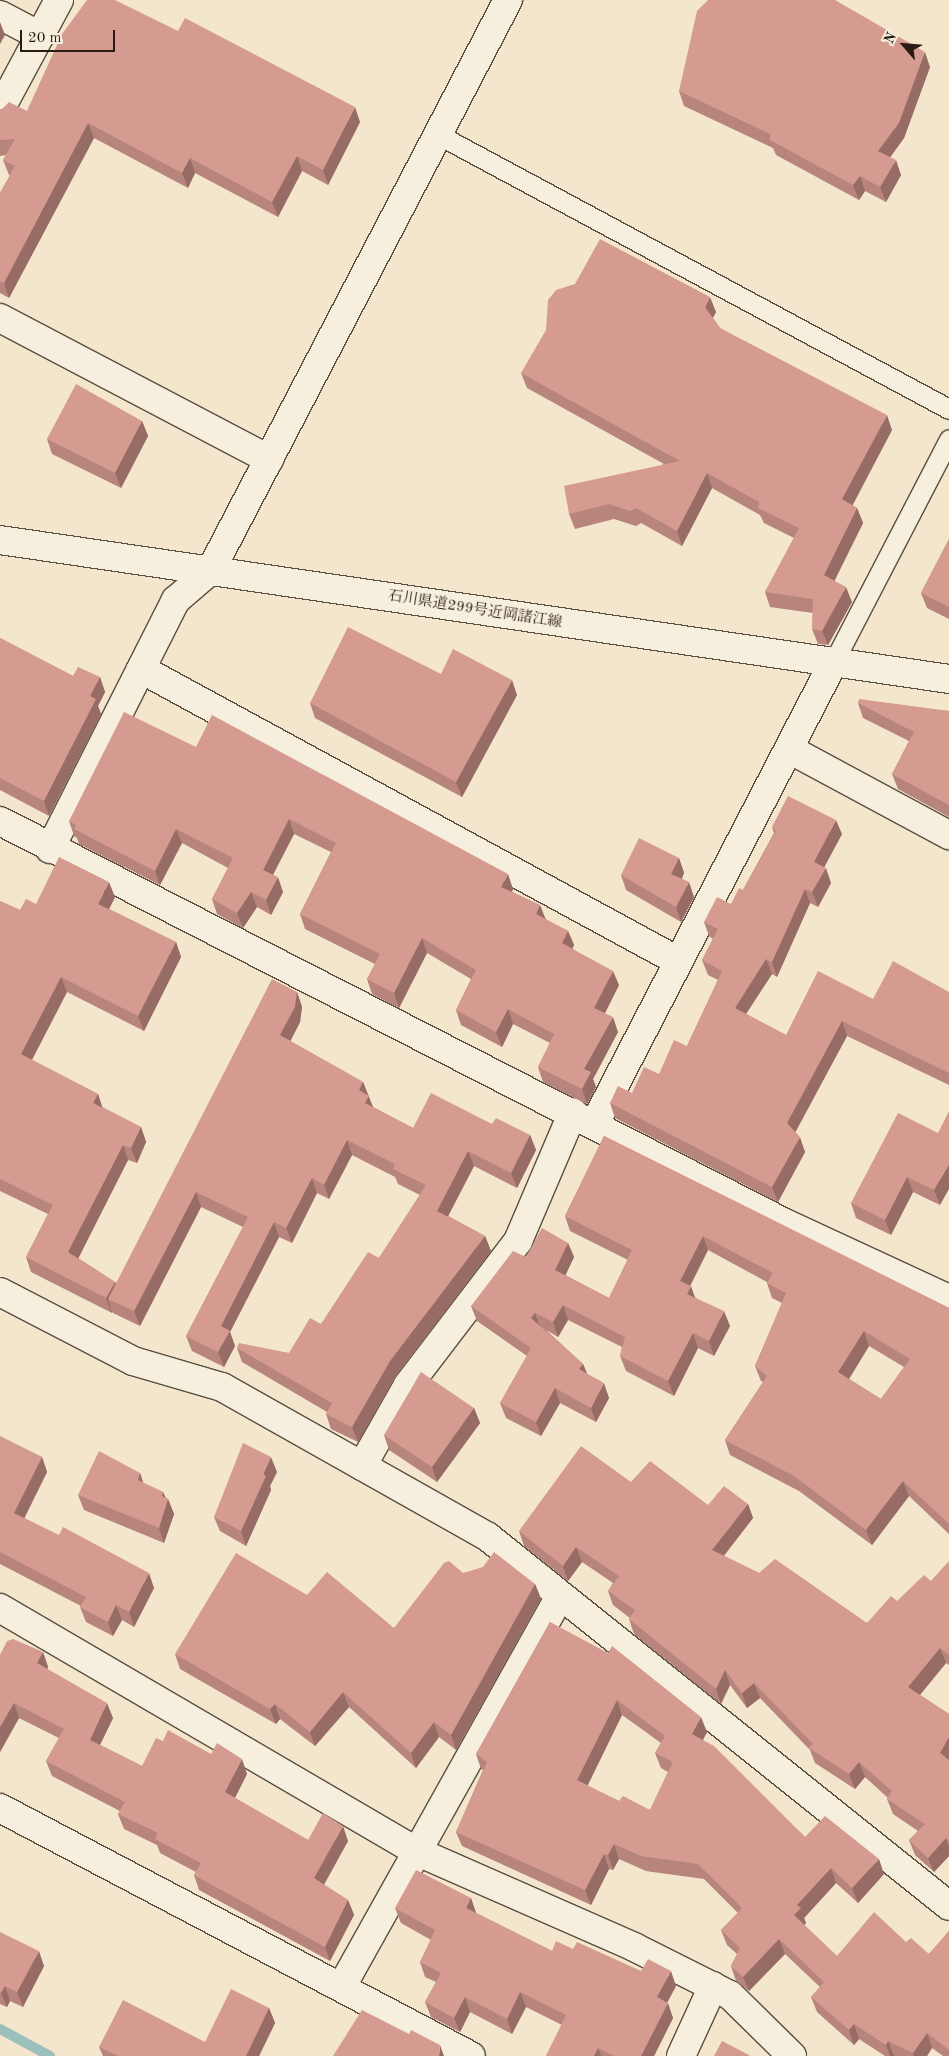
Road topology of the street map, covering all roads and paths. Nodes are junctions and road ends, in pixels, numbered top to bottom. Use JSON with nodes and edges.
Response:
{"nodes":[{"id":1,"x":59,"y":0,"type":"edge"},
{"id":2,"x":508,"y":0,"type":"edge"},
{"id":3,"x":0,"y":15,"type":"edge"},
{"id":4,"x":40,"y":36,"type":"junction"},
{"id":5,"x":0,"y":110,"type":"edge"},
{"id":6,"x":437,"y":134,"type":"junction"},
{"id":7,"x":0,"y":318,"type":"edge"},
{"id":8,"x":949,"y":409,"type":"edge"},
{"id":9,"x":949,"y":439,"type":"edge"},
{"id":10,"x":269,"y":459,"type":"junction"},
{"id":11,"x":0,"y":540,"type":"edge"},
{"id":12,"x":212,"y":570,"type":"junction"},
{"id":13,"x":833,"y":663,"type":"junction"},
{"id":14,"x":141,"y":668,"type":"junction"},
{"id":15,"x":949,"y":679,"type":"edge"},
{"id":16,"x":789,"y":749,"type":"junction"},
{"id":17,"x":0,"y":822,"type":"edge"},
{"id":18,"x":949,"y":835,"type":"edge"},
{"id":19,"x":50,"y":849,"type":"junction"},
{"id":20,"x":678,"y":961,"type":"junction"},
{"id":21,"x":584,"y":1117,"type":"junction"},
{"id":22,"x":0,"y":1292,"type":"edge"},
{"id":23,"x":949,"y":1299,"type":"edge"},
{"id":24,"x":362,"y":1466,"type":"junction"},
{"id":25,"x":559,"y":1598,"type":"junction"},
{"id":26,"x":0,"y":1608,"type":"edge"},
{"id":27,"x":0,"y":1808,"type":"edge"},
{"id":28,"x":418,"y":1852,"type":"junction"},
{"id":29,"x":949,"y":1906,"type":"edge"},
{"id":30,"x":342,"y":1986,"type":"junction"},
{"id":31,"x":713,"y":1986,"type":"junction"},
{"id":32,"x":471,"y":2056,"type":"edge"},
{"id":33,"x":681,"y":2056,"type":"edge"},
{"id":34,"x":792,"y":2056,"type":"edge"}],
"edges":[{"from":1,"to":4,"type":"street"},
{"from":2,"to":6,"type":"street"},
{"from":3,"to":4,"type":"street"},
{"from":4,"to":5,"type":"street"},
{"from":6,"to":8,"type":"lane"},
{"from":6,"to":10,"type":"street"},
{"from":7,"to":10,"type":"street"},
{"from":9,"to":13,"type":"lane"},
{"from":10,"to":12,"type":"street"},
{"from":11,"to":12,"type":"street","name":"石川県道299号近岡諸江線"},
{"from":12,"to":13,"type":"street","name":"石川県道299号近岡諸江線"},
{"from":12,"to":14,"type":"street"},
{"from":13,"to":15,"type":"street","name":"石川県道299号近岡諸江線"},
{"from":13,"to":16,"type":"street"},
{"from":14,"to":19,"type":"street"},
{"from":14,"to":20,"type":"street"},
{"from":16,"to":18,"type":"street"},
{"from":16,"to":20,"type":"street"},
{"from":17,"to":19,"type":"street"},
{"from":19,"to":21,"type":"street"},
{"from":20,"to":21,"type":"street"},
{"from":21,"to":23,"type":"street"},
{"from":21,"to":24,"type":"street"},
{"from":22,"to":24,"type":"street"},
{"from":24,"to":25,"type":"street"},
{"from":25,"to":28,"type":"street"},
{"from":25,"to":29,"type":"street"},
{"from":26,"to":28,"type":"street"},
{"from":27,"to":30,"type":"street"},
{"from":28,"to":30,"type":"street"},
{"from":28,"to":31,"type":"street"},
{"from":30,"to":32,"type":"street"},
{"from":31,"to":33,"type":"street"},
{"from":31,"to":34,"type":"street"}]}
